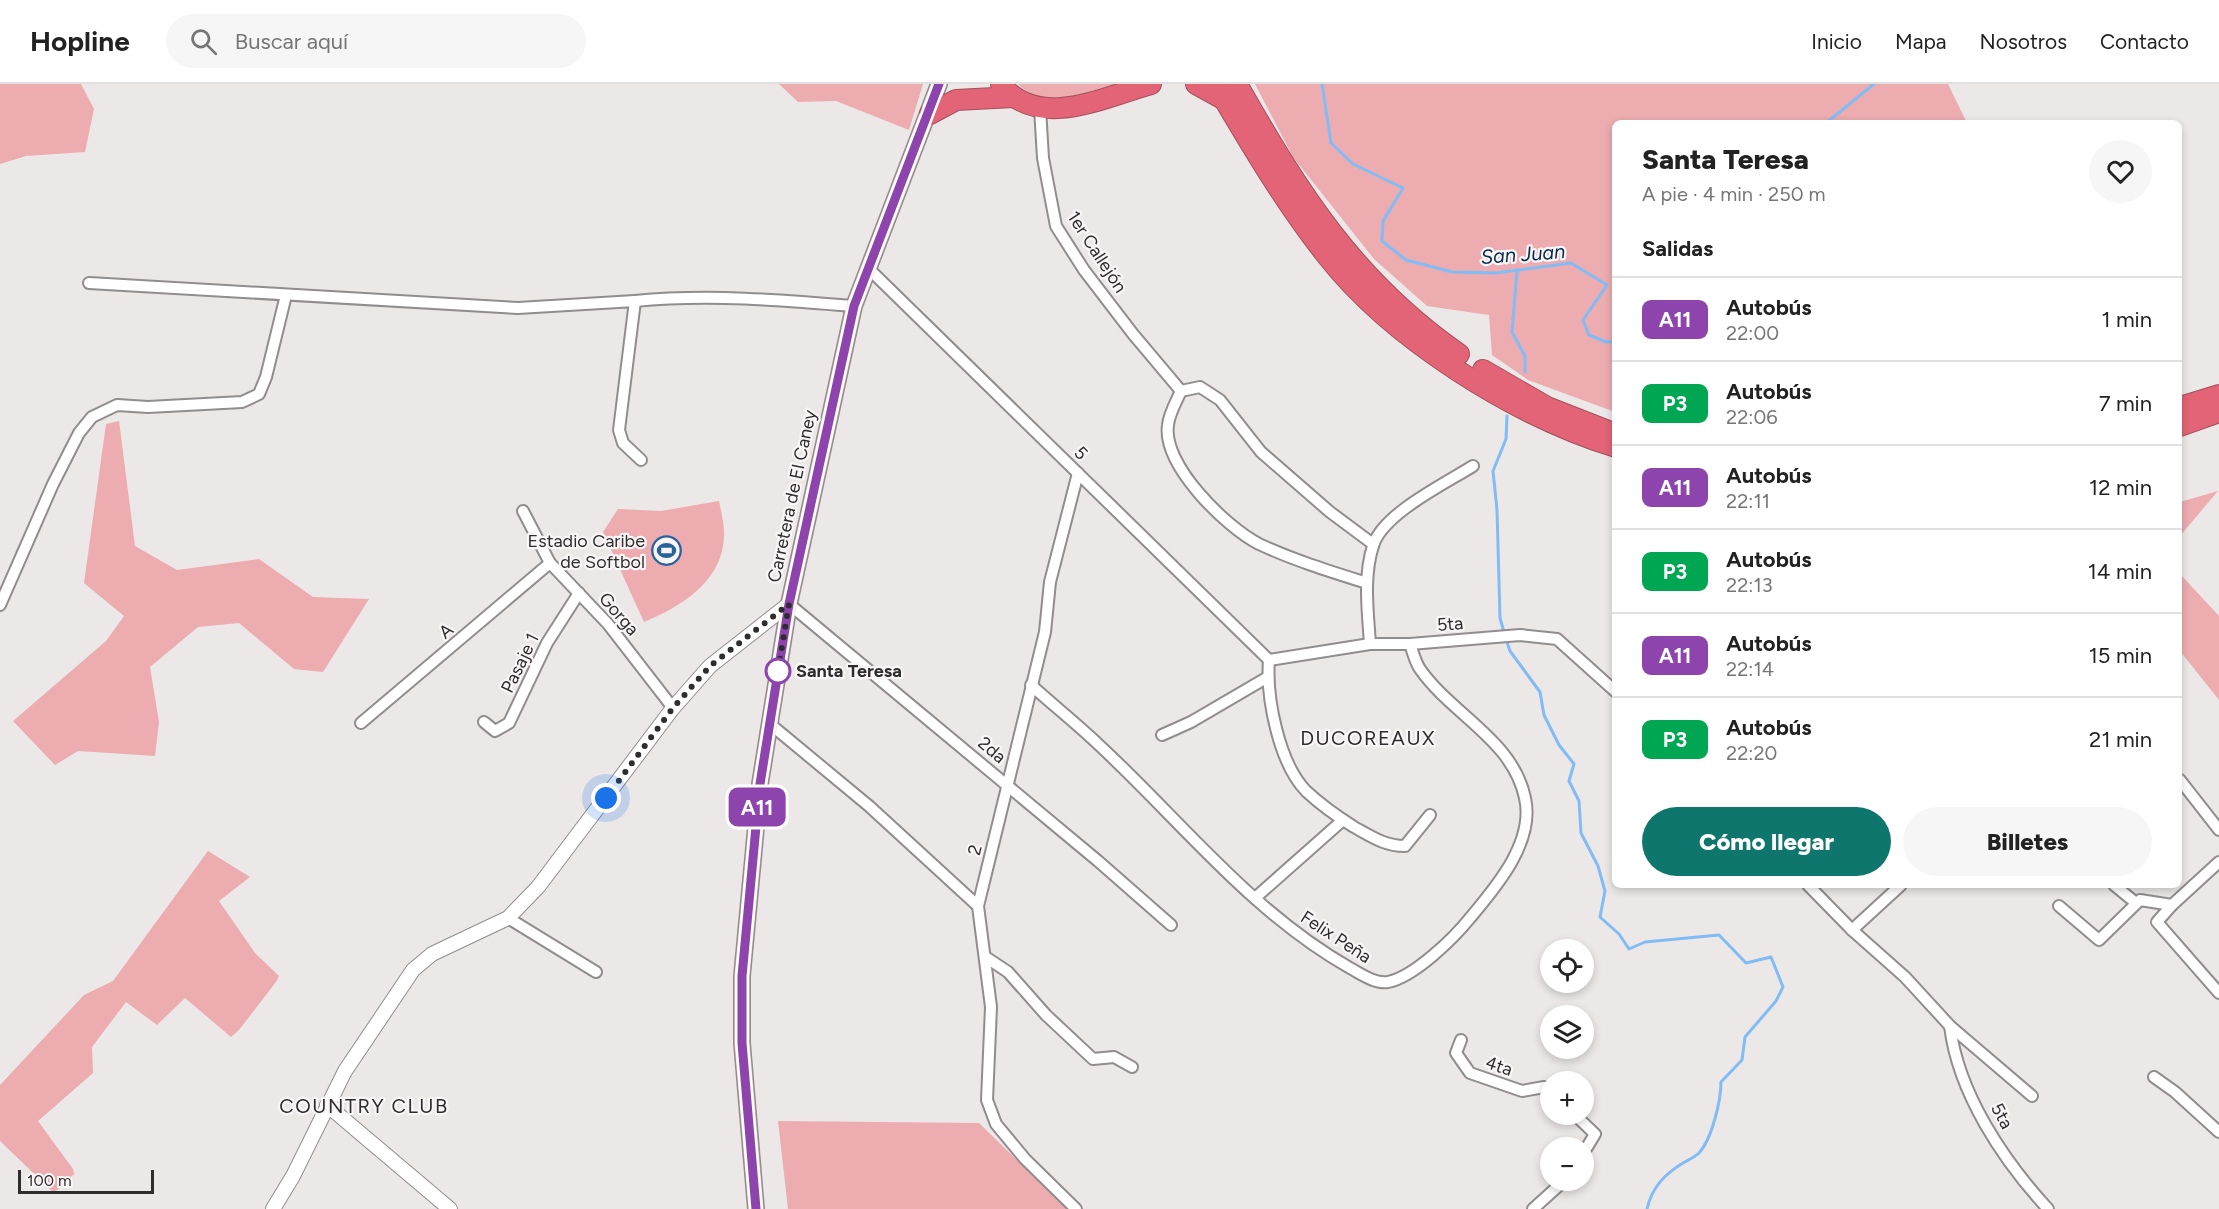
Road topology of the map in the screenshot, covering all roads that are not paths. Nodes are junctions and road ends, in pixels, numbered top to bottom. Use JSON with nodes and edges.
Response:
{"nodes":[{"id":1,"x":1151,"y":84,"type":"edge"},
{"id":2,"x":1196,"y":84,"type":"edge"},
{"id":3,"x":1237,"y":84,"type":"edge"},
{"id":4,"x":939,"y":87,"type":"edge"},
{"id":5,"x":1135,"y":87,"type":"edge"},
{"id":6,"x":1007,"y":91,"type":"edge"},
{"id":7,"x":1220,"y":92,"type":"edge"},
{"id":8,"x":1040,"y":108,"type":"junction"},
{"id":9,"x":930,"y":114,"type":"junction"},
{"id":10,"x":868,"y":268,"type":"junction"},
{"id":11,"x":89,"y":283,"type":"dead end"},
{"id":12,"x":286,"y":295,"type":"junction"},
{"id":13,"x":635,"y":301,"type":"junction"},
{"id":14,"x":854,"y":306,"type":"junction"},
{"id":15,"x":1181,"y":391,"type":"junction"},
{"id":16,"x":2219,"y":395,"type":"edge"},
{"id":17,"x":2182,"y":406,"type":"edge"},
{"id":18,"x":2219,"y":412,"type":"edge"},
{"id":19,"x":2182,"y":425,"type":"edge"},
{"id":20,"x":1612,"y":432,"type":"edge"},
{"id":21,"x":1612,"y":446,"type":"edge"},
{"id":22,"x":641,"y":460,"type":"dead end"},
{"id":23,"x":1473,"y":466,"type":"dead end"},
{"id":24,"x":1078,"y":473,"type":"junction"},
{"id":25,"x":523,"y":512,"type":"dead end"},
{"id":26,"x":1373,"y":544,"type":"junction"},
{"id":27,"x":550,"y":563,"type":"junction"},
{"id":28,"x":1367,"y":583,"type":"junction"},
{"id":29,"x":579,"y":593,"type":"junction"},
{"id":30,"x":789,"y":604,"type":"junction"},
{"id":31,"x":0,"y":605,"type":"edge"},
{"id":32,"x":1370,"y":644,"type":"junction"},
{"id":33,"x":1410,"y":644,"type":"junction"},
{"id":34,"x":1269,"y":660,"type":"junction"},
{"id":35,"x":1268,"y":677,"type":"junction"},
{"id":36,"x":1030,"y":685,"type":"junction"},
{"id":37,"x":1612,"y":688,"type":"edge"},
{"id":38,"x":673,"y":708,"type":"junction"},
{"id":39,"x":484,"y":722,"type":"dead end"},
{"id":40,"x":361,"y":723,"type":"dead end"},
{"id":41,"x":770,"y":723,"type":"junction"},
{"id":42,"x":1162,"y":735,"type":"dead end"},
{"id":43,"x":2182,"y":783,"type":"edge"},
{"id":44,"x":1008,"y":785,"type":"junction"},
{"id":45,"x":1430,"y":815,"type":"dead end"},
{"id":46,"x":1343,"y":820,"type":"junction"},
{"id":47,"x":2219,"y":830,"type":"edge"},
{"id":48,"x":2219,"y":862,"type":"edge"},
{"id":49,"x":1811,"y":888,"type":"edge"},
{"id":50,"x":1897,"y":888,"type":"edge"},
{"id":51,"x":2118,"y":888,"type":"edge"},
{"id":52,"x":1256,"y":898,"type":"junction"},
{"id":53,"x":2136,"y":903,"type":"junction"},
{"id":54,"x":2172,"y":905,"type":"junction"},
{"id":55,"x":978,"y":906,"type":"junction"},
{"id":56,"x":2059,"y":906,"type":"dead end"},
{"id":57,"x":508,"y":918,"type":"junction"},
{"id":58,"x":1171,"y":925,"type":"dead end"},
{"id":59,"x":1852,"y":930,"type":"junction"},
{"id":60,"x":987,"y":958,"type":"junction"},
{"id":61,"x":596,"y":972,"type":"dead end"},
{"id":62,"x":2219,"y":993,"type":"edge"},
{"id":63,"x":1950,"y":1026,"type":"junction"},
{"id":64,"x":1461,"y":1040,"type":"dead end"},
{"id":65,"x":1132,"y":1067,"type":"dead end"},
{"id":66,"x":2154,"y":1077,"type":"dead end"},
{"id":67,"x":1540,"y":1088,"type":"edge"},
{"id":68,"x":2032,"y":1096,"type":"dead end"},
{"id":69,"x":327,"y":1105,"type":"junction"},
{"id":70,"x":1586,"y":1125,"type":"edge"},
{"id":71,"x":2219,"y":1132,"type":"edge"},
{"id":72,"x":1593,"y":1137,"type":"edge"},
{"id":73,"x":1553,"y":1191,"type":"edge"},
{"id":74,"x":273,"y":1209,"type":"edge"},
{"id":75,"x":450,"y":1209,"type":"edge"},
{"id":76,"x":756,"y":1209,"type":"edge"},
{"id":77,"x":1076,"y":1209,"type":"edge"},
{"id":78,"x":1533,"y":1209,"type":"edge"},
{"id":79,"x":2048,"y":1209,"type":"edge"}],
"edges":[{"from":1,"to":5,"type":"highway"},
{"from":2,"to":7,"type":"highway"},
{"from":3,"to":20,"type":"highway"},
{"from":4,"to":9,"type":"main road","name":"Carretera de El Caney"},
{"from":5,"to":8,"type":"highway"},
{"from":6,"to":8,"type":"highway"},
{"from":6,"to":9,"type":"highway"},
{"from":7,"to":21,"type":"highway"},
{"from":8,"to":15,"type":"street","name":"1er Callejón"},
{"from":9,"to":10,"type":"main road","name":"Carretera de El Caney"},
{"from":10,"to":14,"type":"main road","name":"Carretera de El Caney"},
{"from":10,"to":24,"type":"street","name":"5"},
{"from":11,"to":12,"type":"street"},
{"from":12,"to":13,"type":"street"},
{"from":12,"to":31,"type":"street"},
{"from":13,"to":14,"type":"street"},
{"from":13,"to":22,"type":"street"},
{"from":14,"to":30,"type":"main road","name":"Carretera de El Caney"},
{"from":15,"to":26,"type":"street"},
{"from":15,"to":28,"type":"street"},
{"from":16,"to":17,"type":"highway"},
{"from":18,"to":19,"type":"highway"},
{"from":23,"to":26,"type":"street"},
{"from":24,"to":34,"type":"street","name":"5"},
{"from":24,"to":36,"type":"street","name":"2"},
{"from":25,"to":27,"type":"street","name":"Gorga"},
{"from":26,"to":28,"type":"street"},
{"from":27,"to":29,"type":"street","name":"Gorga"},
{"from":27,"to":40,"type":"street","name":"A"},
{"from":28,"to":32,"type":"street"},
{"from":29,"to":38,"type":"street","name":"Gorga"},
{"from":29,"to":39,"type":"street","name":"Pasaje 1"},
{"from":30,"to":38,"type":"street"},
{"from":30,"to":41,"type":"main road","name":"Carretera de El Caney"},
{"from":30,"to":44,"type":"street","name":"2da"},
{"from":32,"to":33,"type":"street","name":"5ta"},
{"from":32,"to":34,"type":"street","name":"5ta"},
{"from":33,"to":37,"type":"street","name":"5ta"},
{"from":33,"to":52,"type":"street","name":"Felix Peña"},
{"from":34,"to":35,"type":"street"},
{"from":35,"to":42,"type":"street"},
{"from":35,"to":46,"type":"street"},
{"from":36,"to":44,"type":"street","name":"2"},
{"from":36,"to":52,"type":"street","name":"Felix Peña"},
{"from":38,"to":57,"type":"street"},
{"from":41,"to":55,"type":"street"},
{"from":41,"to":76,"type":"main road","name":"Carretera de El Caney"},
{"from":43,"to":47,"type":"street"},
{"from":44,"to":55,"type":"street","name":"2"},
{"from":44,"to":58,"type":"street","name":"2da"},
{"from":45,"to":46,"type":"street"},
{"from":46,"to":52,"type":"street"},
{"from":48,"to":54,"type":"street"},
{"from":49,"to":59,"type":"street","name":"5ta"},
{"from":50,"to":59,"type":"street"},
{"from":51,"to":53,"type":"street"},
{"from":53,"to":54,"type":"street"},
{"from":53,"to":56,"type":"street"},
{"from":54,"to":62,"type":"street"},
{"from":55,"to":60,"type":"street","name":"2"},
{"from":57,"to":61,"type":"street"},
{"from":57,"to":69,"type":"street"},
{"from":59,"to":63,"type":"street","name":"5ta"},
{"from":60,"to":65,"type":"street"},
{"from":60,"to":77,"type":"street","name":"2"},
{"from":63,"to":68,"type":"street","name":"5ta"},
{"from":63,"to":79,"type":"street","name":"5ta"},
{"from":64,"to":67,"type":"street","name":"4ta"},
{"from":66,"to":71,"type":"street"},
{"from":69,"to":74,"type":"street"},
{"from":69,"to":75,"type":"street"},
{"from":70,"to":72,"type":"street"},
{"from":73,"to":78,"type":"street"}]}
